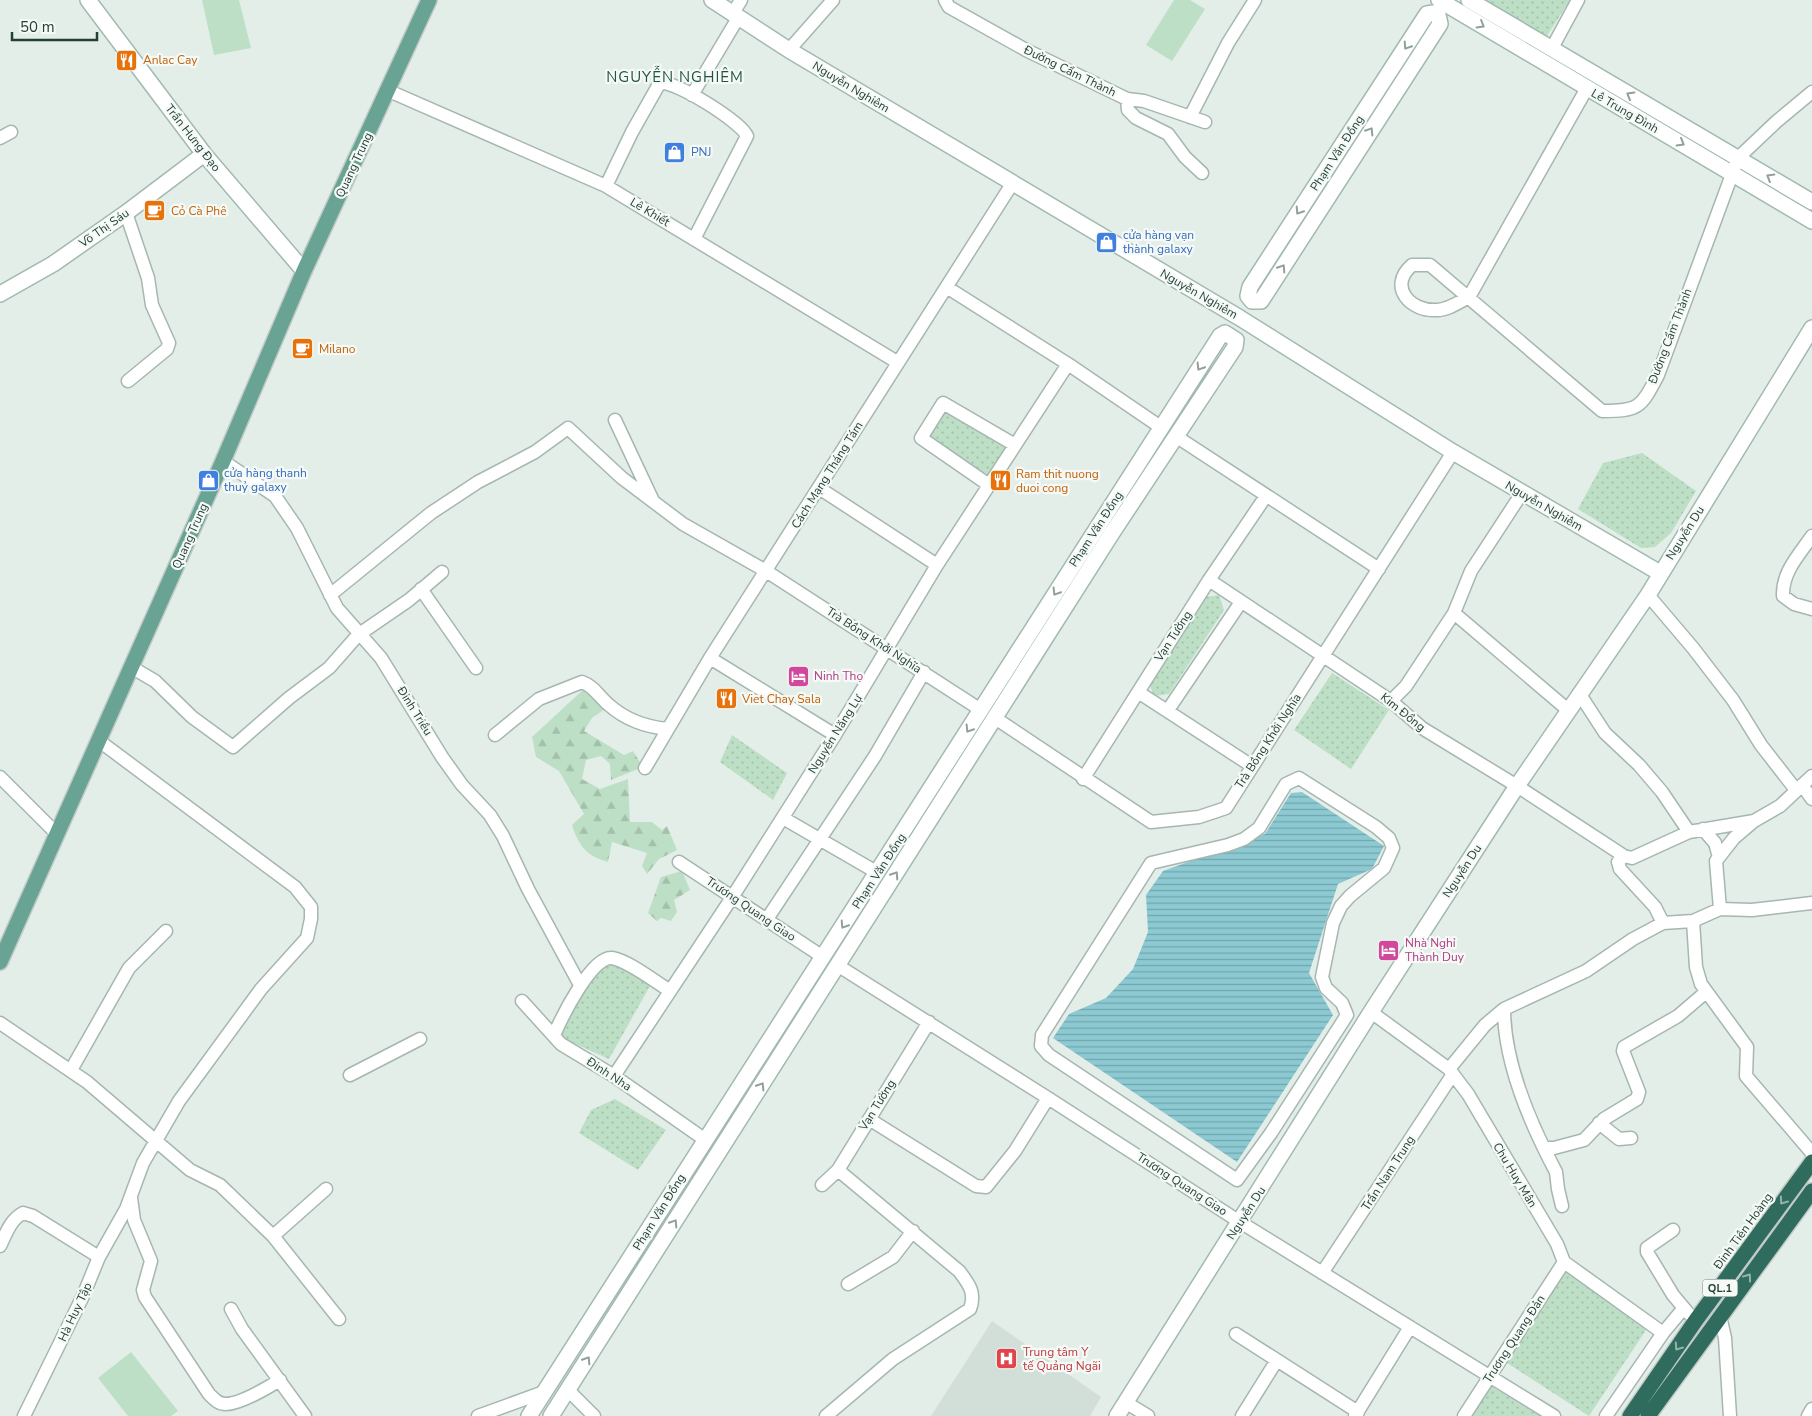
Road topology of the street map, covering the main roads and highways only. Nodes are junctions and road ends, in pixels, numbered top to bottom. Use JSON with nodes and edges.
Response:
{"nodes":[{"id":1,"x":429,"y":0,"type":"edge"},
{"id":2,"x":0,"y":962,"type":"edge"},
{"id":3,"x":1812,"y":1162,"type":"edge"},
{"id":4,"x":1812,"y":1191,"type":"edge"},
{"id":5,"x":1630,"y":1416,"type":"edge"},
{"id":6,"x":1648,"y":1416,"type":"edge"}],
"edges":[{"from":1,"to":2,"type":"main road","name":"Quang Trung"},
{"from":3,"to":5,"type":"highway","name":"Đinh Tiên Hoàng","number":"QL.1","one_way":true},
{"from":6,"to":4,"type":"highway","number":"QL.1","one_way":true}]}
